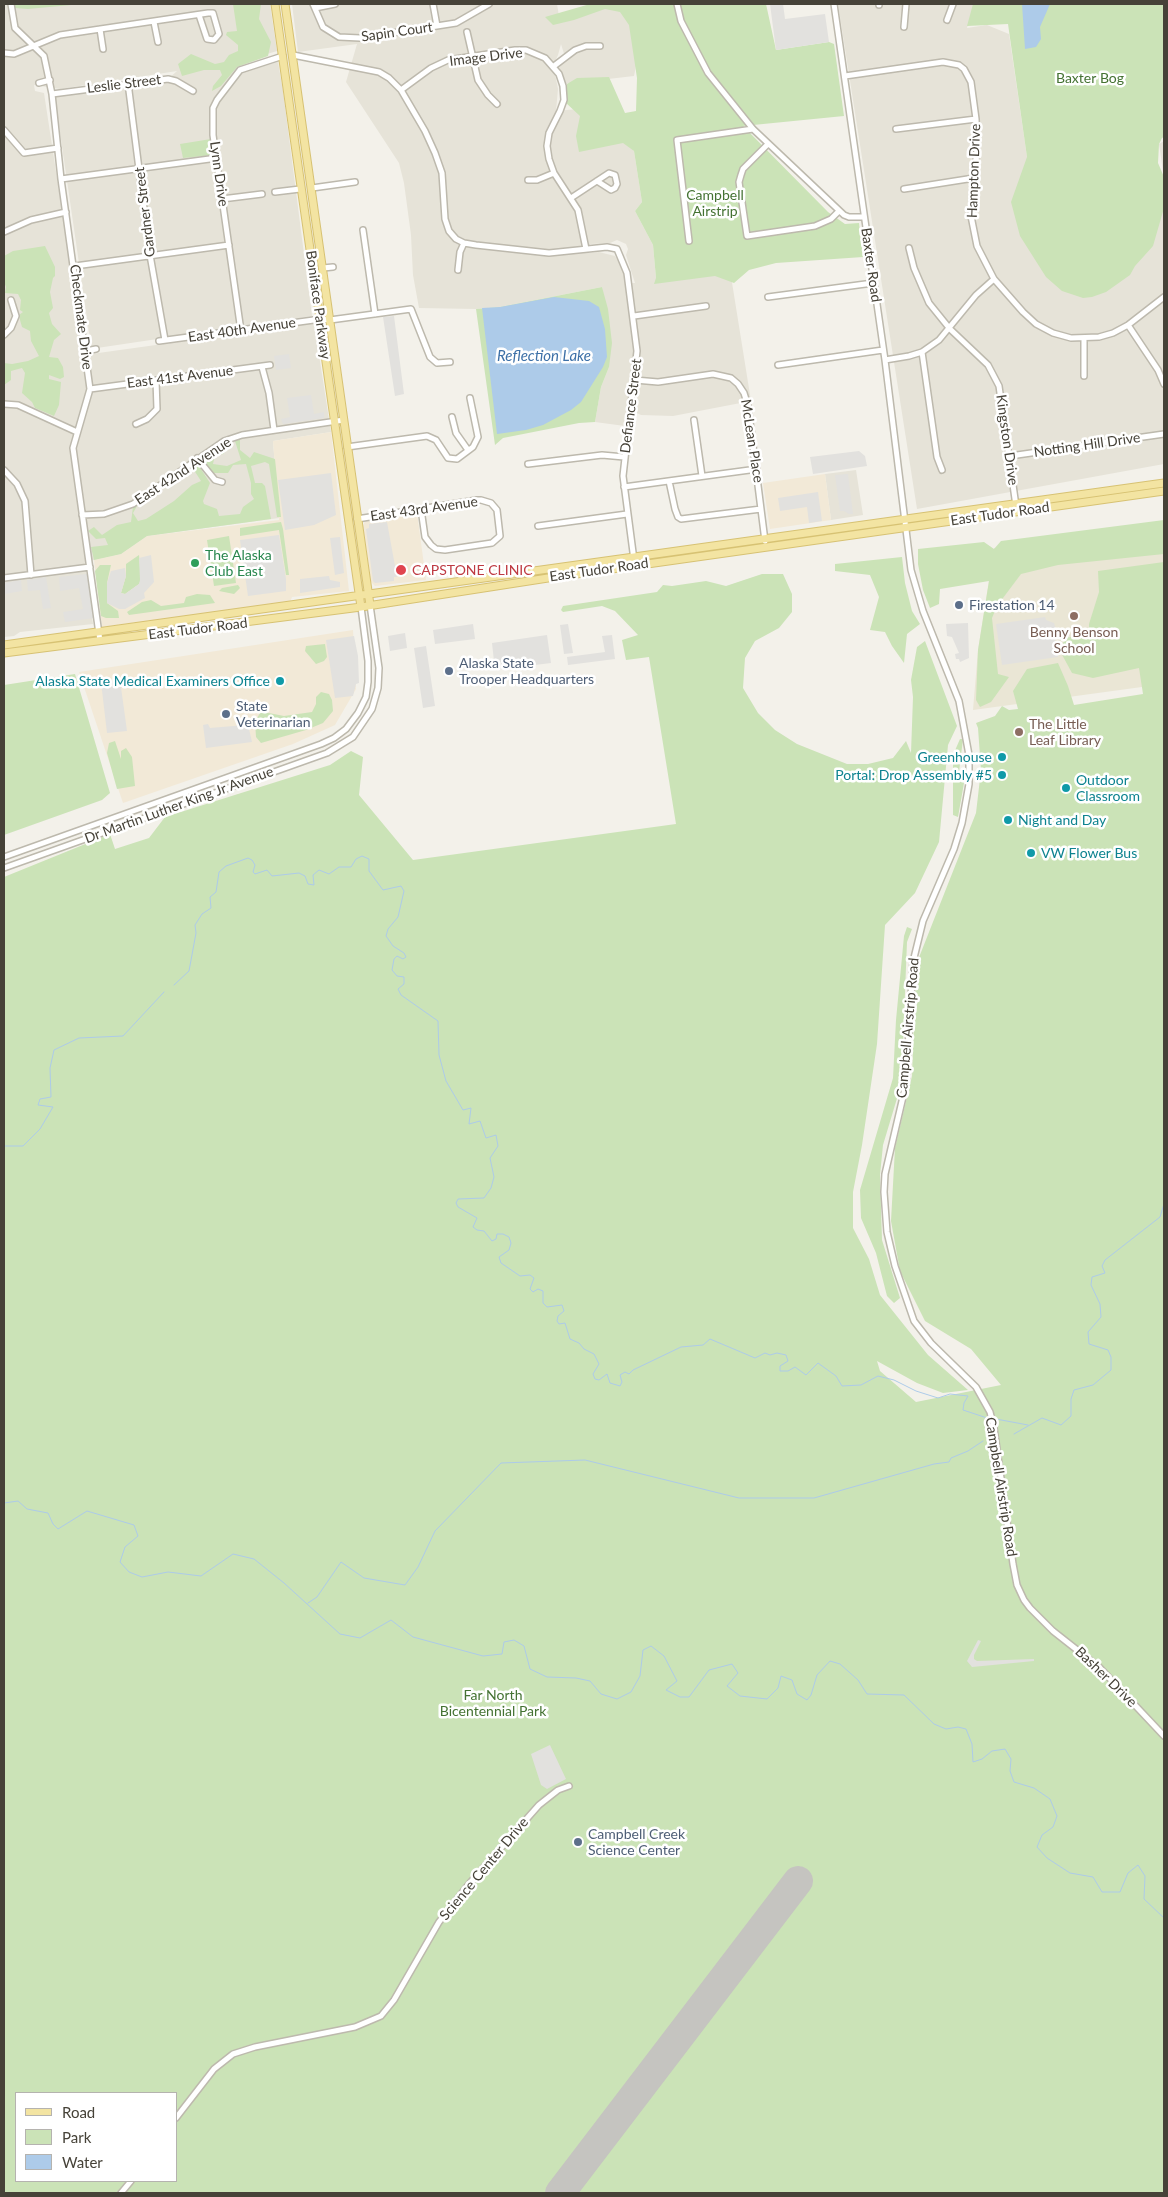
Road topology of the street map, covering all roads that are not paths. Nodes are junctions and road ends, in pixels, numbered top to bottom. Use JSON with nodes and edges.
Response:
{"nodes":[{"id":1,"x":11,"y":4,"type":"edge"},
{"id":2,"x":275,"y":4,"type":"edge"},
{"id":3,"x":285,"y":4,"type":"edge"},
{"id":4,"x":334,"y":4,"type":"edge"},
{"id":5,"x":433,"y":4,"type":"edge"},
{"id":6,"x":489,"y":4,"type":"edge"},
{"id":7,"x":677,"y":4,"type":"edge"},
{"id":8,"x":834,"y":4,"type":"edge"},
{"id":9,"x":906,"y":4,"type":"edge"},
{"id":10,"x":952,"y":4,"type":"edge"},
{"id":11,"x":314,"y":6,"type":"edge"},
{"id":12,"x":199,"y":15,"type":"junction"},
{"id":13,"x":947,"y":20,"type":"dead end"},
{"id":14,"x":154,"y":22,"type":"junction"},
{"id":15,"x":437,"y":26,"type":"junction"},
{"id":16,"x":904,"y":27,"type":"dead end"},
{"id":17,"x":100,"y":30,"type":"junction"},
{"id":18,"x":467,"y":32,"type":"dead end"},
{"id":19,"x":158,"y":42,"type":"dead end"},
{"id":20,"x":32,"y":46,"type":"junction"},
{"id":21,"x":600,"y":46,"type":"dead end"},
{"id":22,"x":102,"y":50,"type":"dead end"},
{"id":23,"x":4,"y":52,"type":"edge"},
{"id":24,"x":293,"y":55,"type":"junction"},
{"id":25,"x":283,"y":56,"type":"junction"},
{"id":26,"x":472,"y":56,"type":"junction"},
{"id":27,"x":554,"y":66,"type":"junction"},
{"id":28,"x":845,"y":76,"type":"junction"},
{"id":29,"x":50,"y":80,"type":"junction"},
{"id":30,"x":39,"y":83,"type":"dead end"},
{"id":31,"x":128,"y":84,"type":"junction"},
{"id":32,"x":401,"y":90,"type":"junction"},
{"id":33,"x":193,"y":91,"type":"dead end"},
{"id":34,"x":52,"y":94,"type":"junction"},
{"id":35,"x":497,"y":104,"type":"dead end"},
{"id":36,"x":976,"y":118,"type":"junction"},
{"id":37,"x":752,"y":129,"type":"junction"},
{"id":38,"x":896,"y":129,"type":"dead end"},
{"id":39,"x":4,"y":130,"type":"edge"},
{"id":40,"x":768,"y":144,"type":"junction"},
{"id":41,"x":58,"y":148,"type":"junction"},
{"id":42,"x":217,"y":158,"type":"junction"},
{"id":43,"x":140,"y":169,"type":"junction"},
{"id":44,"x":554,"y":173,"type":"junction"},
{"id":45,"x":974,"y":178,"type":"junction"},
{"id":46,"x":62,"y":179,"type":"junction"},
{"id":47,"x":528,"y":180,"type":"dead end"},
{"id":48,"x":598,"y":181,"type":"dead end"},
{"id":49,"x":355,"y":182,"type":"dead end"},
{"id":50,"x":312,"y":188,"type":"junction"},
{"id":51,"x":300,"y":189,"type":"junction"},
{"id":52,"x":904,"y":189,"type":"dead end"},
{"id":53,"x":275,"y":192,"type":"dead end"},
{"id":54,"x":262,"y":194,"type":"dead end"},
{"id":55,"x":571,"y":198,"type":"junction"},
{"id":56,"x":222,"y":199,"type":"junction"},
{"id":57,"x":839,"y":211,"type":"junction"},
{"id":58,"x":66,"y":212,"type":"junction"},
{"id":59,"x":864,"y":216,"type":"junction"},
{"id":60,"x":363,"y":230,"type":"dead end"},
{"id":61,"x":4,"y":232,"type":"edge"},
{"id":62,"x":689,"y":241,"type":"dead end"},
{"id":63,"x":464,"y":243,"type":"junction"},
{"id":64,"x":229,"y":245,"type":"junction"},
{"id":65,"x":909,"y":248,"type":"dead end"},
{"id":66,"x":586,"y":249,"type":"junction"},
{"id":67,"x":150,"y":256,"type":"junction"},
{"id":68,"x":74,"y":266,"type":"junction"},
{"id":69,"x":332,"y":267,"type":"dead end"},
{"id":70,"x":323,"y":268,"type":"junction"},
{"id":71,"x":458,"y":270,"type":"dead end"},
{"id":72,"x":994,"y":279,"type":"junction"},
{"id":73,"x":873,"y":283,"type":"junction"},
{"id":74,"x":768,"y":297,"type":"dead end"},
{"id":75,"x":1164,"y":297,"type":"edge"},
{"id":76,"x":11,"y":300,"type":"dead end"},
{"id":77,"x":706,"y":306,"type":"dead end"},
{"id":78,"x":375,"y":314,"type":"junction"},
{"id":79,"x":634,"y":316,"type":"junction"},
{"id":80,"x":321,"y":319,"type":"junction"},
{"id":81,"x":330,"y":320,"type":"junction"},
{"id":82,"x":1128,"y":325,"type":"junction"},
{"id":83,"x":950,"y":328,"type":"junction"},
{"id":84,"x":241,"y":331,"type":"junction"},
{"id":85,"x":4,"y":334,"type":"edge"},
{"id":86,"x":1084,"y":339,"type":"junction"},
{"id":87,"x":165,"y":340,"type":"junction"},
{"id":88,"x":158,"y":341,"type":"dead end"},
{"id":89,"x":96,"y":349,"type":"dead end"},
{"id":90,"x":883,"y":350,"type":"junction"},
{"id":91,"x":86,"y":351,"type":"junction"},
{"id":92,"x":922,"y":352,"type":"junction"},
{"id":93,"x":884,"y":360,"type":"junction"},
{"id":94,"x":450,"y":362,"type":"dead end"},
{"id":95,"x":778,"y":364,"type":"dead end"},
{"id":96,"x":270,"y":365,"type":"dead end"},
{"id":97,"x":262,"y":367,"type":"junction"},
{"id":98,"x":1084,"y":376,"type":"dead end"},
{"id":99,"x":156,"y":380,"type":"junction"},
{"id":100,"x":635,"y":380,"type":"junction"},
{"id":101,"x":1164,"y":384,"type":"edge"},
{"id":102,"x":90,"y":388,"type":"junction"},
{"id":103,"x":470,"y":398,"type":"dead end"},
{"id":104,"x":4,"y":404,"type":"edge"},
{"id":105,"x":452,"y":416,"type":"dead end"},
{"id":106,"x":344,"y":420,"type":"junction"},
{"id":107,"x":694,"y":420,"type":"dead end"},
{"id":108,"x":334,"y":421,"type":"junction"},
{"id":109,"x":136,"y":424,"type":"dead end"},
{"id":110,"x":274,"y":430,"type":"junction"},
{"id":111,"x":77,"y":432,"type":"junction"},
{"id":112,"x":1164,"y":434,"type":"edge"},
{"id":113,"x":348,"y":447,"type":"junction"},
{"id":114,"x":468,"y":450,"type":"junction"},
{"id":115,"x":1010,"y":456,"type":"junction"},
{"id":116,"x":624,"y":457,"type":"junction"},
{"id":117,"x":197,"y":458,"type":"junction"},
{"id":118,"x":528,"y":464,"type":"dead end"},
{"id":119,"x":757,"y":469,"type":"junction"},
{"id":120,"x":4,"y":470,"type":"edge"},
{"id":121,"x":942,"y":470,"type":"dead end"},
{"id":122,"x":702,"y":476,"type":"junction"},
{"id":123,"x":669,"y":481,"type":"junction"},
{"id":124,"x":222,"y":482,"type":"dead end"},
{"id":125,"x":1164,"y":483,"type":"edge"},
{"id":126,"x":624,"y":487,"type":"junction"},
{"id":127,"x":1164,"y":491,"type":"edge"},
{"id":128,"x":1016,"y":504,"type":"junction"},
{"id":129,"x":421,"y":509,"type":"junction"},
{"id":130,"x":761,"y":509,"type":"junction"},
{"id":131,"x":1017,"y":512,"type":"junction"},
{"id":132,"x":627,"y":514,"type":"junction"},
{"id":133,"x":82,"y":515,"type":"junction"},
{"id":134,"x":357,"y":519,"type":"junction"},
{"id":135,"x":905,"y":519,"type":"junction"},
{"id":136,"x":538,"y":526,"type":"dead end"},
{"id":137,"x":906,"y":527,"type":"junction"},
{"id":138,"x":765,"y":539,"type":"junction"},
{"id":139,"x":766,"y":547,"type":"junction"},
{"id":140,"x":633,"y":557,"type":"junction"},
{"id":141,"x":634,"y":565,"type":"junction"},
{"id":142,"x":90,"y":568,"type":"junction"},
{"id":143,"x":31,"y":575,"type":"junction"},
{"id":144,"x":4,"y":578,"type":"edge"},
{"id":145,"x":368,"y":594,"type":"junction"},
{"id":146,"x":359,"y":595,"type":"junction"},
{"id":147,"x":370,"y":605,"type":"junction"},
{"id":148,"x":361,"y":607,"type":"junction"},
{"id":149,"x":99,"y":632,"type":"junction"},
{"id":150,"x":100,"y":641,"type":"junction"},
{"id":151,"x":4,"y":645,"type":"edge"},
{"id":152,"x":4,"y":654,"type":"edge"},
{"id":153,"x":4,"y":857,"type":"edge"},
{"id":154,"x":4,"y":868,"type":"edge"},
{"id":155,"x":1024,"y":1600,"type":"joint"},
{"id":156,"x":1164,"y":1736,"type":"edge"},
{"id":157,"x":569,"y":1786,"type":"dead end"},
{"id":158,"x":178,"y":2115,"type":"edge"},
{"id":159,"x":129,"y":2182,"type":"edge"},
{"id":160,"x":121,"y":2193,"type":"edge"}],
"edges":[{"from":1,"to":20,"type":"street","name":"Checkmate Drive"},
{"from":2,"to":25,"type":"main road","name":"Boniface Parkway"},
{"from":3,"to":24,"type":"main road","name":"Boniface Parkway"},
{"from":4,"to":11,"type":"street"},
{"from":5,"to":15,"type":"street"},
{"from":6,"to":15,"type":"street","name":"Sapin Court"},
{"from":7,"to":37,"type":"street"},
{"from":8,"to":28,"type":"street","name":"Baxter Road"},
{"from":9,"to":16,"type":"street"},
{"from":10,"to":13,"type":"street"},
{"from":11,"to":15,"type":"street","name":"Sapin Court"},
{"from":12,"to":12,"type":"street"},
{"from":12,"to":14,"type":"street"},
{"from":14,"to":17,"type":"street"},
{"from":14,"to":19,"type":"street"},
{"from":17,"to":20,"type":"street"},
{"from":17,"to":22,"type":"street"},
{"from":18,"to":26,"type":"street"},
{"from":20,"to":23,"type":"street"},
{"from":20,"to":29,"type":"street","name":"Checkmate Drive"},
{"from":21,"to":27,"type":"street"},
{"from":24,"to":32,"type":"street"},
{"from":24,"to":50,"type":"main road","name":"Boniface Parkway"},
{"from":25,"to":42,"type":"street","name":"Lynn Drive"},
{"from":25,"to":51,"type":"main road","name":"Boniface Parkway"},
{"from":26,"to":27,"type":"street","name":"Image Drive"},
{"from":26,"to":32,"type":"street","name":"Image Drive"},
{"from":26,"to":35,"type":"street"},
{"from":27,"to":44,"type":"street"},
{"from":28,"to":36,"type":"street","name":"Hampton Drive"},
{"from":28,"to":59,"type":"street","name":"Baxter Road"},
{"from":29,"to":30,"type":"street"},
{"from":29,"to":34,"type":"street","name":"Checkmate Drive"},
{"from":31,"to":33,"type":"street","name":"Leslie Street"},
{"from":31,"to":34,"type":"street","name":"Leslie Street"},
{"from":31,"to":43,"type":"street","name":"Gardner Street"},
{"from":32,"to":63,"type":"street"},
{"from":34,"to":41,"type":"street","name":"Checkmate Drive"},
{"from":36,"to":38,"type":"street"},
{"from":36,"to":45,"type":"street","name":"Hampton Drive"},
{"from":37,"to":40,"type":"street"},
{"from":37,"to":62,"type":"street"},
{"from":39,"to":41,"type":"street"},
{"from":40,"to":57,"type":"street"},
{"from":40,"to":57,"type":"street"},
{"from":41,"to":46,"type":"street","name":"Checkmate Drive"},
{"from":42,"to":43,"type":"street"},
{"from":42,"to":56,"type":"street","name":"Lynn Drive"},
{"from":43,"to":46,"type":"street"},
{"from":43,"to":67,"type":"street","name":"Gardner Street"},
{"from":44,"to":47,"type":"street"},
{"from":44,"to":55,"type":"street"},
{"from":45,"to":52,"type":"street"},
{"from":45,"to":72,"type":"street","name":"Hampton Drive"},
{"from":46,"to":58,"type":"street","name":"Checkmate Drive"},
{"from":48,"to":55,"type":"street"},
{"from":49,"to":50,"type":"street"},
{"from":50,"to":70,"type":"main road","name":"Boniface Parkway"},
{"from":51,"to":53,"type":"street"},
{"from":51,"to":80,"type":"main road","name":"Boniface Parkway"},
{"from":54,"to":56,"type":"street"},
{"from":55,"to":66,"type":"street"},
{"from":56,"to":64,"type":"street","name":"Lynn Drive"},
{"from":57,"to":59,"type":"street"},
{"from":58,"to":61,"type":"street"},
{"from":58,"to":68,"type":"street","name":"Checkmate Drive"},
{"from":59,"to":73,"type":"street","name":"Baxter Road"},
{"from":60,"to":78,"type":"street"},
{"from":63,"to":66,"type":"street"},
{"from":63,"to":71,"type":"street"},
{"from":64,"to":67,"type":"street"},
{"from":64,"to":84,"type":"street","name":"Lynn Drive"},
{"from":65,"to":83,"type":"street","name":"Kingston Drive"},
{"from":66,"to":79,"type":"street","name":"Defiance Street"},
{"from":67,"to":68,"type":"street"},
{"from":67,"to":87,"type":"street","name":"Gardner Street"},
{"from":68,"to":91,"type":"street","name":"Checkmate Drive"},
{"from":69,"to":70,"type":"street"},
{"from":70,"to":81,"type":"main road","name":"Boniface Parkway"},
{"from":72,"to":83,"type":"street"},
{"from":72,"to":86,"type":"street","name":"Hampton Drive"},
{"from":73,"to":74,"type":"street"},
{"from":73,"to":90,"type":"street","name":"Baxter Road"},
{"from":75,"to":82,"type":"street","name":"Hampton Drive"},
{"from":76,"to":85,"type":"street"},
{"from":77,"to":79,"type":"street"},
{"from":78,"to":81,"type":"street","name":"East 40th Avenue"},
{"from":78,"to":94,"type":"street","name":"East 40th Avenue"},
{"from":79,"to":100,"type":"street","name":"Defiance Street"},
{"from":80,"to":81,"type":"street","name":"East 40th Avenue"},
{"from":80,"to":84,"type":"street","name":"East 40th Avenue"},
{"from":80,"to":108,"type":"main road","name":"Boniface Parkway"},
{"from":81,"to":106,"type":"main road","name":"Boniface Parkway"},
{"from":82,"to":86,"type":"street","name":"Hampton Drive"},
{"from":82,"to":101,"type":"street"},
{"from":83,"to":92,"type":"street"},
{"from":83,"to":115,"type":"street","name":"Kingston Drive"},
{"from":84,"to":87,"type":"street","name":"East 40th Avenue"},
{"from":86,"to":98,"type":"street"},
{"from":87,"to":88,"type":"street","name":"East 40th Avenue"},
{"from":89,"to":91,"type":"street"},
{"from":90,"to":93,"type":"street","name":"Baxter Road"},
{"from":90,"to":95,"type":"street"},
{"from":91,"to":102,"type":"street","name":"Checkmate Drive"},
{"from":92,"to":93,"type":"street"},
{"from":92,"to":121,"type":"street"},
{"from":93,"to":135,"type":"street","name":"Baxter Road"},
{"from":96,"to":97,"type":"street","name":"East 41st Avenue"},
{"from":97,"to":99,"type":"street","name":"East 41st Avenue"},
{"from":97,"to":110,"type":"street"},
{"from":99,"to":102,"type":"street","name":"East 41st Avenue"},
{"from":99,"to":109,"type":"street"},
{"from":100,"to":116,"type":"street","name":"Defiance Street"},
{"from":100,"to":119,"type":"street","name":"McLean Place"},
{"from":102,"to":111,"type":"street","name":"Checkmate Drive"},
{"from":103,"to":114,"type":"street"},
{"from":104,"to":111,"type":"street"},
{"from":105,"to":114,"type":"street"},
{"from":106,"to":108,"type":"street","name":"East 42nd Avenue"},
{"from":106,"to":113,"type":"main road","name":"Boniface Parkway"},
{"from":107,"to":122,"type":"street"},
{"from":108,"to":110,"type":"street","name":"East 42nd Avenue"},
{"from":108,"to":146,"type":"main road","name":"Boniface Parkway"},
{"from":110,"to":117,"type":"street","name":"East 42nd Avenue"},
{"from":111,"to":133,"type":"street","name":"Checkmate Drive"},
{"from":112,"to":115,"type":"street","name":"Notting Hill Drive"},
{"from":113,"to":114,"type":"street"},
{"from":113,"to":134,"type":"main road","name":"Boniface Parkway"},
{"from":115,"to":128,"type":"street","name":"Kingston Drive"},
{"from":116,"to":118,"type":"street"},
{"from":116,"to":126,"type":"street","name":"Defiance Street"},
{"from":117,"to":124,"type":"street"},
{"from":117,"to":133,"type":"street","name":"East 42nd Avenue"},
{"from":119,"to":122,"type":"street"},
{"from":119,"to":130,"type":"street","name":"McLean Place"},
{"from":120,"to":143,"type":"street"},
{"from":122,"to":123,"type":"street"},
{"from":123,"to":126,"type":"street"},
{"from":123,"to":130,"type":"street"},
{"from":125,"to":128,"type":"main road","name":"East Tudor Road"},
{"from":126,"to":132,"type":"street","name":"Defiance Street"},
{"from":127,"to":131,"type":"main road","name":"East Tudor Road"},
{"from":128,"to":131,"type":"street","name":"Kingston Drive"},
{"from":128,"to":135,"type":"main road","name":"East Tudor Road"},
{"from":129,"to":129,"type":"street","name":"East 43rd Avenue"},
{"from":129,"to":134,"type":"street","name":"East 43rd Avenue"},
{"from":130,"to":138,"type":"street","name":"McLean Place"},
{"from":131,"to":137,"type":"main road","name":"East Tudor Road"},
{"from":132,"to":136,"type":"street"},
{"from":132,"to":140,"type":"street","name":"Defiance Street"},
{"from":133,"to":142,"type":"street","name":"Checkmate Drive"},
{"from":134,"to":145,"type":"main road","name":"Boniface Parkway"},
{"from":135,"to":137,"type":"street","name":"Baxter Road"},
{"from":135,"to":138,"type":"main road","name":"East Tudor Road"},
{"from":137,"to":139,"type":"main road","name":"East Tudor Road"},
{"from":137,"to":155,"type":"street","name":"Campbell Airstrip Road"},
{"from":138,"to":139,"type":"street","name":"McLean Place"},
{"from":138,"to":140,"type":"main road","name":"East Tudor Road"},
{"from":139,"to":141,"type":"main road","name":"East Tudor Road"},
{"from":140,"to":141,"type":"street","name":"Defiance Street"},
{"from":140,"to":145,"type":"main road","name":"East Tudor Road"},
{"from":141,"to":147,"type":"main road","name":"East Tudor Road"},
{"from":142,"to":143,"type":"street"},
{"from":142,"to":149,"type":"street","name":"Checkmate Drive"},
{"from":143,"to":144,"type":"street"},
{"from":145,"to":146,"type":"main road","name":"East Tudor Road"},
{"from":145,"to":147,"type":"main road","name":"Boniface Parkway"},
{"from":146,"to":148,"type":"main road","name":"Boniface Parkway"},
{"from":146,"to":149,"type":"main road","name":"East Tudor Road"},
{"from":147,"to":148,"type":"main road","name":"East Tudor Road"},
{"from":147,"to":154,"type":"street","name":"Dr Martin Luther King Jr Avenue"},
{"from":148,"to":150,"type":"main road","name":"East Tudor Road"},
{"from":148,"to":153,"type":"street","name":"Dr Martin Luther King Jr Avenue"},
{"from":149,"to":150,"type":"street","name":"Checkmate Drive"},
{"from":149,"to":151,"type":"main road","name":"East Tudor Road"},
{"from":150,"to":152,"type":"main road","name":"East Tudor Road"},
{"from":155,"to":156,"type":"street","name":"Basher Drive"},
{"from":157,"to":158,"type":"street","name":"Science Center Drive"},
{"from":159,"to":160,"type":"street"}]}
